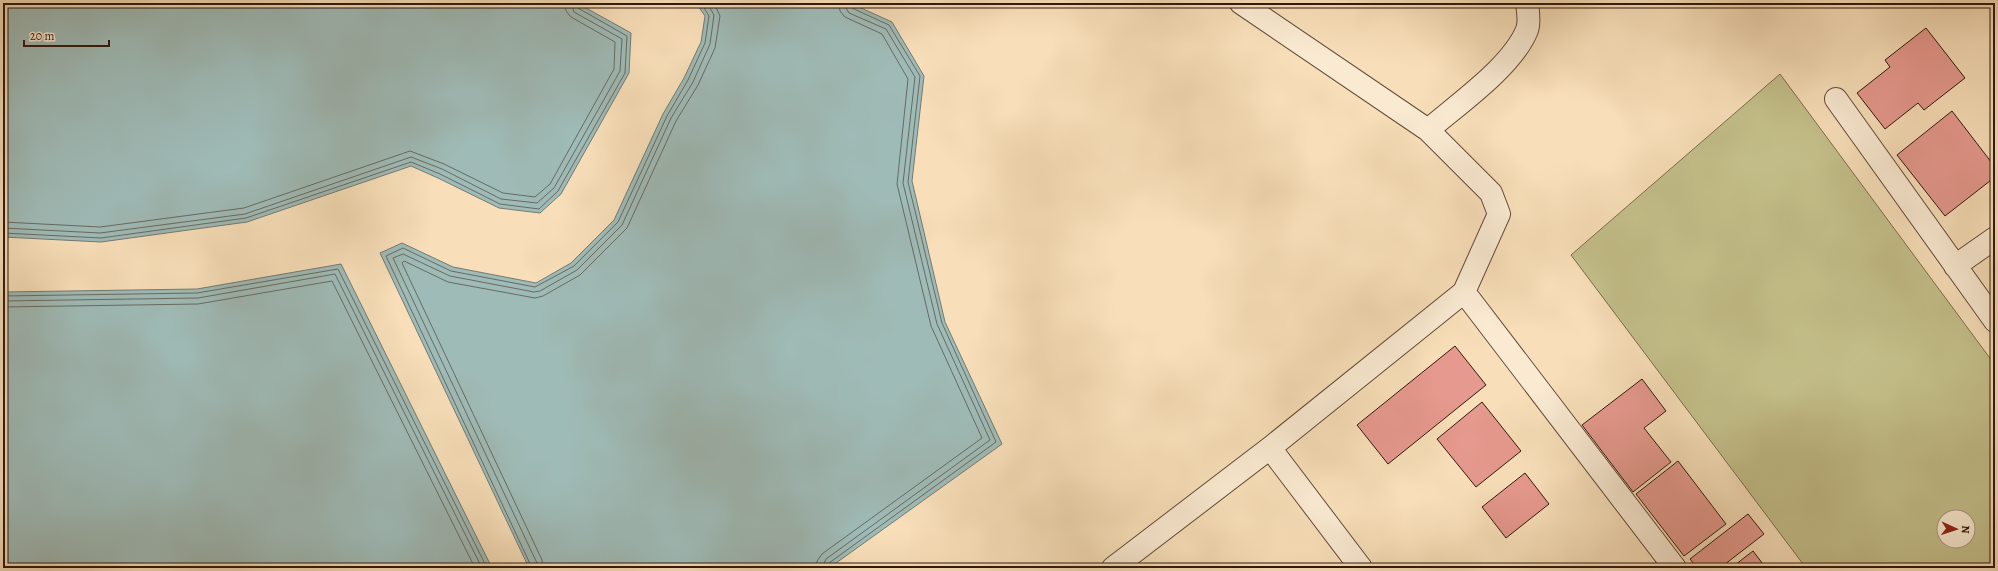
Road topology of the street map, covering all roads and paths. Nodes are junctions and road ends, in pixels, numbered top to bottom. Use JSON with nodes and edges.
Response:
{"nodes":[{"id":1,"x":1241,"y":3,"type":"edge"},
{"id":2,"x":1527,"y":3,"type":"edge"},
{"id":3,"x":1836,"y":99,"type":"dead end"},
{"id":4,"x":1428,"y":130,"type":"junction"},
{"id":5,"x":1995,"y":238,"type":"edge"},
{"id":6,"x":1955,"y":266,"type":"junction"},
{"id":7,"x":1464,"y":292,"type":"junction"},
{"id":8,"x":1995,"y":321,"type":"edge"},
{"id":9,"x":1270,"y":448,"type":"junction"},
{"id":10,"x":1112,"y":568,"type":"edge"},
{"id":11,"x":1361,"y":568,"type":"edge"},
{"id":12,"x":1675,"y":568,"type":"edge"}],
"edges":[{"from":1,"to":4,"type":"street"},
{"from":2,"to":4,"type":"street"},
{"from":3,"to":6,"type":"street"},
{"from":4,"to":7,"type":"street"},
{"from":5,"to":6,"type":"street"},
{"from":6,"to":8,"type":"street"},
{"from":7,"to":9,"type":"street"},
{"from":7,"to":12,"type":"street"},
{"from":9,"to":10,"type":"street"},
{"from":9,"to":11,"type":"street"}]}
